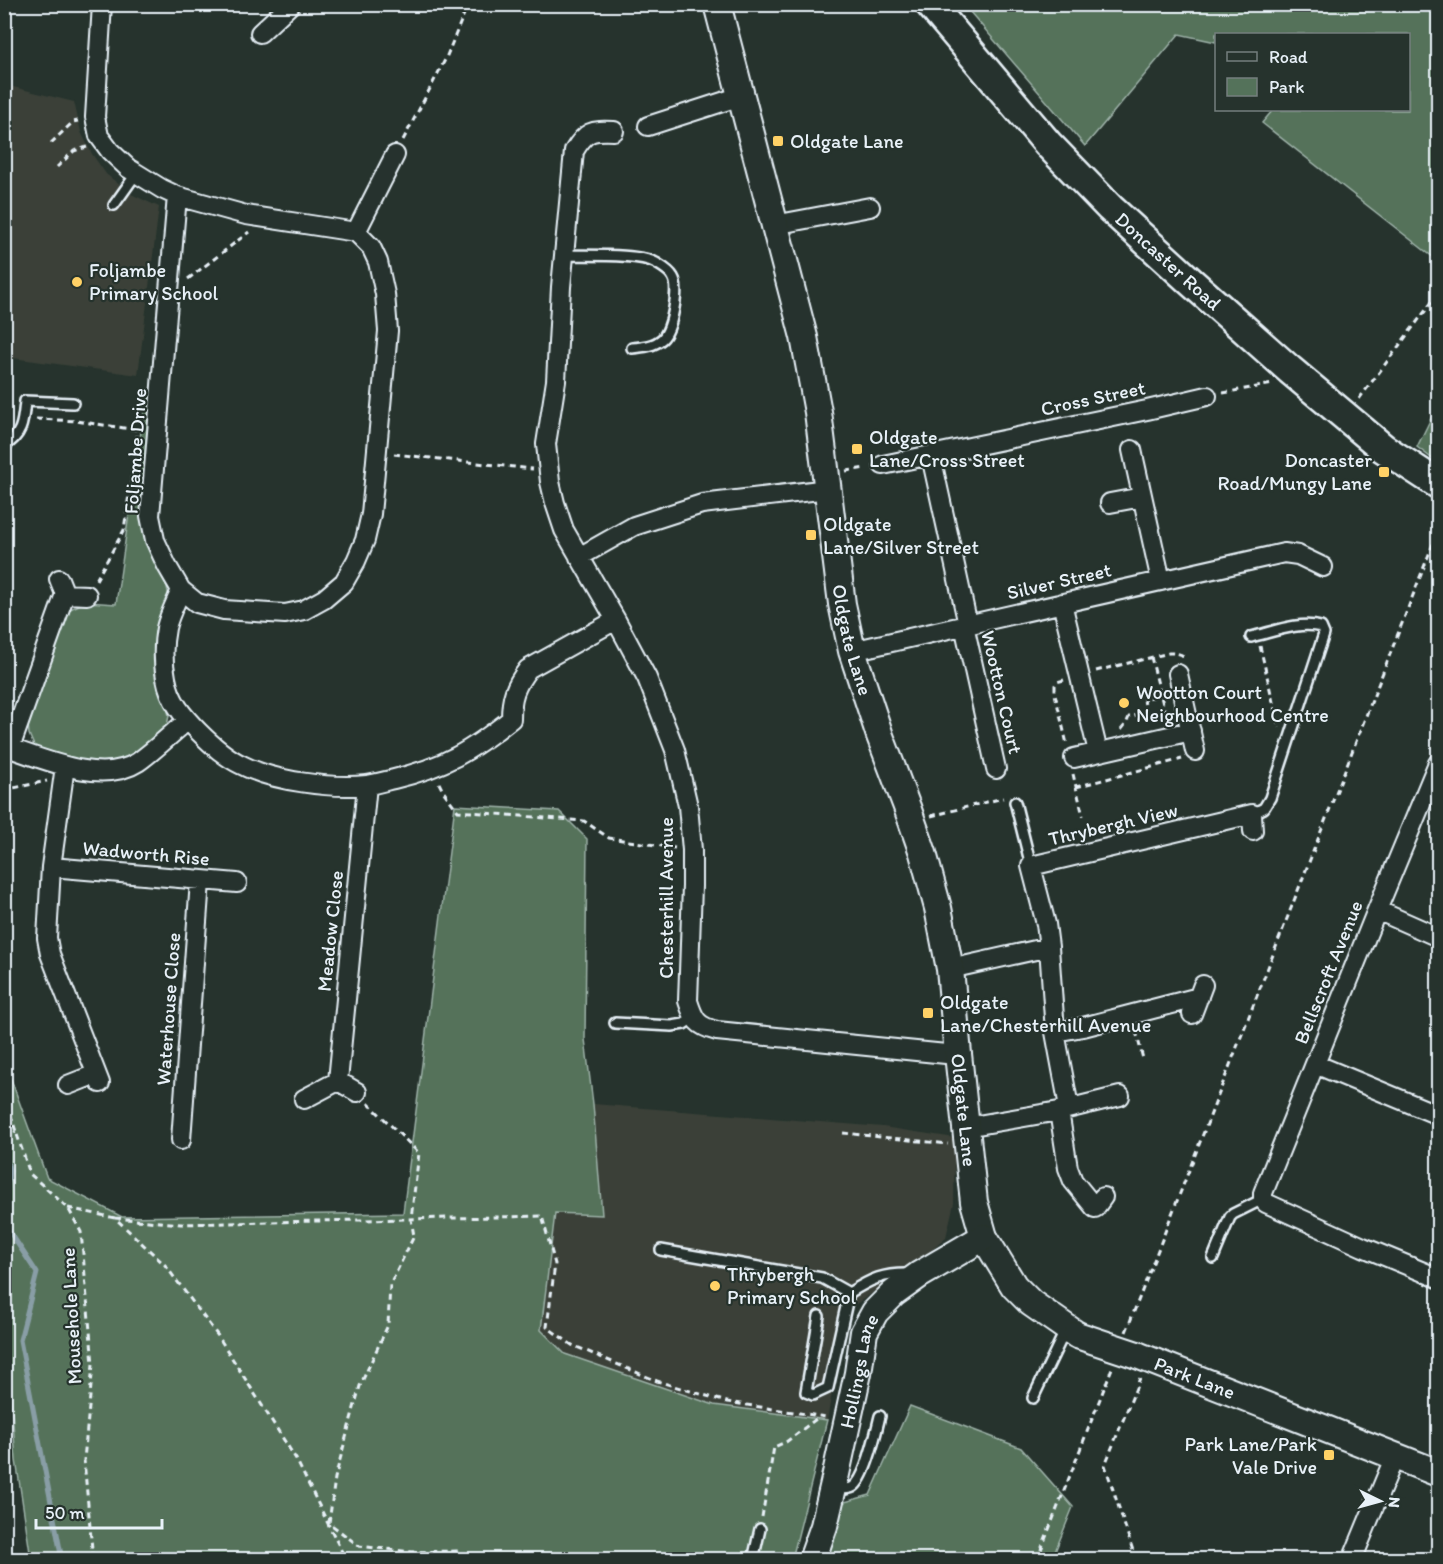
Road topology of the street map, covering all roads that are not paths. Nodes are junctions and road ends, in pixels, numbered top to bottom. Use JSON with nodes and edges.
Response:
{"nodes":[{"id":1,"x":102,"y":4,"type":"edge"},
{"id":2,"x":291,"y":4,"type":"edge"},
{"id":3,"x":717,"y":4,"type":"edge"},
{"id":4,"x":930,"y":4,"type":"edge"},
{"id":5,"x":260,"y":33,"type":"dead end"},
{"id":6,"x":741,"y":96,"type":"junction"},
{"id":7,"x":648,"y":126,"type":"dead end"},
{"id":8,"x":614,"y":131,"type":"dead end"},
{"id":9,"x":395,"y":155,"type":"road end"},
{"id":10,"x":136,"y":174,"type":"junction"},
{"id":11,"x":177,"y":196,"type":"junction"},
{"id":12,"x":114,"y":205,"type":"dead end"},
{"id":13,"x":870,"y":207,"type":"dead end"},
{"id":14,"x":774,"y":225,"type":"junction"},
{"id":15,"x":356,"y":232,"type":"junction"},
{"id":16,"x":564,"y":255,"type":"junction"},
{"id":17,"x":632,"y":348,"type":"dead end"},
{"id":18,"x":1207,"y":396,"type":"road end"},
{"id":19,"x":74,"y":404,"type":"dead end"},
{"id":20,"x":4,"y":446,"type":"edge"},
{"id":21,"x":1132,"y":450,"type":"dead end"},
{"id":22,"x":931,"y":456,"type":"junction"},
{"id":23,"x":883,"y":465,"type":"road end"},
{"id":24,"x":1430,"y":479,"type":"edge"},
{"id":25,"x":827,"y":482,"type":"junction"},
{"id":26,"x":1142,"y":497,"type":"junction"},
{"id":27,"x":1110,"y":504,"type":"dead end"},
{"id":28,"x":579,"y":557,"type":"junction"},
{"id":29,"x":1323,"y":567,"type":"dead end"},
{"id":30,"x":1161,"y":581,"type":"junction"},
{"id":31,"x":181,"y":590,"type":"junction"},
{"id":32,"x":87,"y":595,"type":"road end"},
{"id":33,"x":1062,"y":603,"type":"junction"},
{"id":34,"x":616,"y":620,"type":"junction"},
{"id":35,"x":966,"y":625,"type":"junction"},
{"id":36,"x":1254,"y":637,"type":"road end"},
{"id":37,"x":852,"y":651,"type":"junction"},
{"id":38,"x":1178,"y":674,"type":"dead end"},
{"id":39,"x":188,"y":721,"type":"junction"},
{"id":40,"x":1191,"y":731,"type":"junction"},
{"id":41,"x":7,"y":747,"type":"edge"},
{"id":42,"x":1195,"y":751,"type":"road end"},
{"id":43,"x":1098,"y":752,"type":"junction"},
{"id":44,"x":1074,"y":758,"type":"dead end"},
{"id":45,"x":1438,"y":763,"type":"edge"},
{"id":46,"x":996,"y":769,"type":"dead end"},
{"id":47,"x":64,"y":775,"type":"junction"},
{"id":48,"x":367,"y":785,"type":"junction"},
{"id":49,"x":1014,"y":798,"type":"road end"},
{"id":50,"x":1252,"y":822,"type":"joint"},
{"id":51,"x":1032,"y":866,"type":"junction"},
{"id":52,"x":51,"y":867,"type":"junction"},
{"id":53,"x":200,"y":881,"type":"junction"},
{"id":54,"x":237,"y":883,"type":"dead end"},
{"id":55,"x":1377,"y":910,"type":"junction"},
{"id":56,"x":1438,"y":937,"type":"edge"},
{"id":57,"x":1049,"y":946,"type":"junction"},
{"id":58,"x":950,"y":969,"type":"junction"},
{"id":59,"x":1192,"y":1014,"type":"dead end"},
{"id":60,"x":693,"y":1018,"type":"junction"},
{"id":61,"x":615,"y":1023,"type":"dead end"},
{"id":62,"x":1055,"y":1032,"type":"junction"},
{"id":63,"x":958,"y":1054,"type":"junction"},
{"id":64,"x":1315,"y":1064,"type":"junction"},
{"id":65,"x":338,"y":1081,"type":"junction"},
{"id":66,"x":68,"y":1085,"type":"dead end"},
{"id":67,"x":357,"y":1092,"type":"road end"},
{"id":68,"x":1120,"y":1096,"type":"dead end"},
{"id":69,"x":304,"y":1099,"type":"dead end"},
{"id":70,"x":1064,"y":1109,"type":"junction"},
{"id":71,"x":1438,"y":1115,"type":"edge"},
{"id":72,"x":960,"y":1136,"type":"junction"},
{"id":73,"x":181,"y":1140,"type":"dead end"},
{"id":74,"x":1103,"y":1197,"type":"dead end"},
{"id":75,"x":1263,"y":1199,"type":"junction"},
{"id":76,"x":984,"y":1237,"type":"junction"},
{"id":77,"x":661,"y":1250,"type":"dead end"},
{"id":78,"x":1213,"y":1258,"type":"dead end"},
{"id":79,"x":919,"y":1275,"type":"junction"},
{"id":80,"x":1438,"y":1278,"type":"edge"},
{"id":81,"x":849,"y":1293,"type":"junction"},
{"id":82,"x":819,"y":1316,"type":"dead end"},
{"id":83,"x":1072,"y":1332,"type":"junction"},
{"id":84,"x":1033,"y":1398,"type":"dead end"},
{"id":85,"x":880,"y":1416,"type":"dead end"},
{"id":86,"x":1395,"y":1456,"type":"junction"},
{"id":87,"x":1438,"y":1473,"type":"edge"},
{"id":88,"x":832,"y":1489,"type":"junction"},
{"id":89,"x":760,"y":1529,"type":"road end"},
{"id":90,"x":753,"y":1560,"type":"edge"},
{"id":91,"x":812,"y":1560,"type":"edge"},
{"id":92,"x":1352,"y":1560,"type":"edge"}],
"edges":[{"from":1,"to":10,"type":"street"},
{"from":2,"to":5,"type":"street"},
{"from":3,"to":6,"type":"street","name":"Oldgate Lane"},
{"from":4,"to":24,"type":"main road","name":"Doncaster Road"},
{"from":6,"to":7,"type":"street"},
{"from":6,"to":14,"type":"street","name":"Oldgate Lane"},
{"from":8,"to":16,"type":"street","name":"Chesterhill Avenue"},
{"from":9,"to":15,"type":"street"},
{"from":10,"to":11,"type":"street"},
{"from":10,"to":12,"type":"lane"},
{"from":11,"to":15,"type":"street"},
{"from":11,"to":31,"type":"street","name":"Foljambe Drive"},
{"from":13,"to":14,"type":"street"},
{"from":14,"to":25,"type":"street","name":"Oldgate Lane"},
{"from":15,"to":31,"type":"street","name":"Foljambe Drive"},
{"from":16,"to":17,"type":"lane"},
{"from":16,"to":28,"type":"street","name":"Chesterhill Avenue"},
{"from":18,"to":22,"type":"street","name":"Cross Street"},
{"from":19,"to":20,"type":"lane"},
{"from":21,"to":26,"type":"street"},
{"from":22,"to":23,"type":"street","name":"Cross Street"},
{"from":22,"to":35,"type":"street"},
{"from":25,"to":28,"type":"street"},
{"from":25,"to":37,"type":"street","name":"Oldgate Lane"},
{"from":26,"to":27,"type":"street"},
{"from":26,"to":30,"type":"street"},
{"from":28,"to":34,"type":"street","name":"Chesterhill Avenue"},
{"from":29,"to":30,"type":"street","name":"Silver Street"},
{"from":30,"to":33,"type":"street","name":"Silver Street"},
{"from":31,"to":39,"type":"street"},
{"from":32,"to":41,"type":"street"},
{"from":33,"to":35,"type":"street","name":"Silver Street"},
{"from":33,"to":43,"type":"street"},
{"from":34,"to":48,"type":"street"},
{"from":34,"to":60,"type":"street","name":"Chesterhill Avenue"},
{"from":35,"to":37,"type":"street","name":"Silver Street"},
{"from":35,"to":46,"type":"street","name":"Wootton Court"},
{"from":36,"to":50,"type":"lane"},
{"from":37,"to":58,"type":"street","name":"Oldgate Lane"},
{"from":38,"to":40,"type":"street"},
{"from":39,"to":47,"type":"street"},
{"from":39,"to":48,"type":"street"},
{"from":40,"to":42,"type":"street"},
{"from":40,"to":43,"type":"street"},
{"from":41,"to":47,"type":"street"},
{"from":43,"to":44,"type":"street"},
{"from":45,"to":55,"type":"street","name":"Bellscroft Avenue"},
{"from":47,"to":52,"type":"street"},
{"from":48,"to":65,"type":"street","name":"Meadow Close"},
{"from":49,"to":51,"type":"lane"},
{"from":50,"to":51,"type":"street","name":"Thrybergh View"},
{"from":51,"to":57,"type":"street","name":"Thrybergh View"},
{"from":52,"to":53,"type":"street","name":"Wadworth Rise"},
{"from":52,"to":66,"type":"street"},
{"from":53,"to":54,"type":"street","name":"Wadworth Rise"},
{"from":53,"to":73,"type":"street","name":"Waterhouse Close"},
{"from":55,"to":56,"type":"street"},
{"from":55,"to":64,"type":"street","name":"Bellscroft Avenue"},
{"from":57,"to":58,"type":"street"},
{"from":57,"to":62,"type":"street","name":"Thrybergh View"},
{"from":58,"to":63,"type":"street","name":"Oldgate Lane"},
{"from":59,"to":62,"type":"street"},
{"from":60,"to":61,"type":"lane"},
{"from":60,"to":63,"type":"street"},
{"from":62,"to":70,"type":"street","name":"Thrybergh View"},
{"from":63,"to":72,"type":"street","name":"Oldgate Lane"},
{"from":64,"to":71,"type":"street"},
{"from":64,"to":75,"type":"street","name":"Bellscroft Avenue"},
{"from":65,"to":67,"type":"street"},
{"from":65,"to":69,"type":"street"},
{"from":68,"to":70,"type":"street"},
{"from":70,"to":72,"type":"street"},
{"from":70,"to":74,"type":"street","name":"Thrybergh View"},
{"from":72,"to":76,"type":"street","name":"Oldgate Lane"},
{"from":75,"to":78,"type":"lane"},
{"from":75,"to":80,"type":"street"},
{"from":76,"to":79,"type":"street","name":"Hollings Lane"},
{"from":76,"to":83,"type":"street","name":"Park Lane"},
{"from":77,"to":81,"type":"lane"},
{"from":79,"to":81,"type":"lane"},
{"from":79,"to":88,"type":"street","name":"Hollings Lane"},
{"from":81,"to":82,"type":"lane"},
{"from":83,"to":84,"type":"lane"},
{"from":83,"to":86,"type":"street","name":"Park Lane","bridge":true},
{"from":85,"to":88,"type":"lane"},
{"from":86,"to":87,"type":"street","name":"Park Lane"},
{"from":86,"to":92,"type":"street"},
{"from":88,"to":91,"type":"street","name":"Hollings Lane"},
{"from":89,"to":90,"type":"lane"}]}
